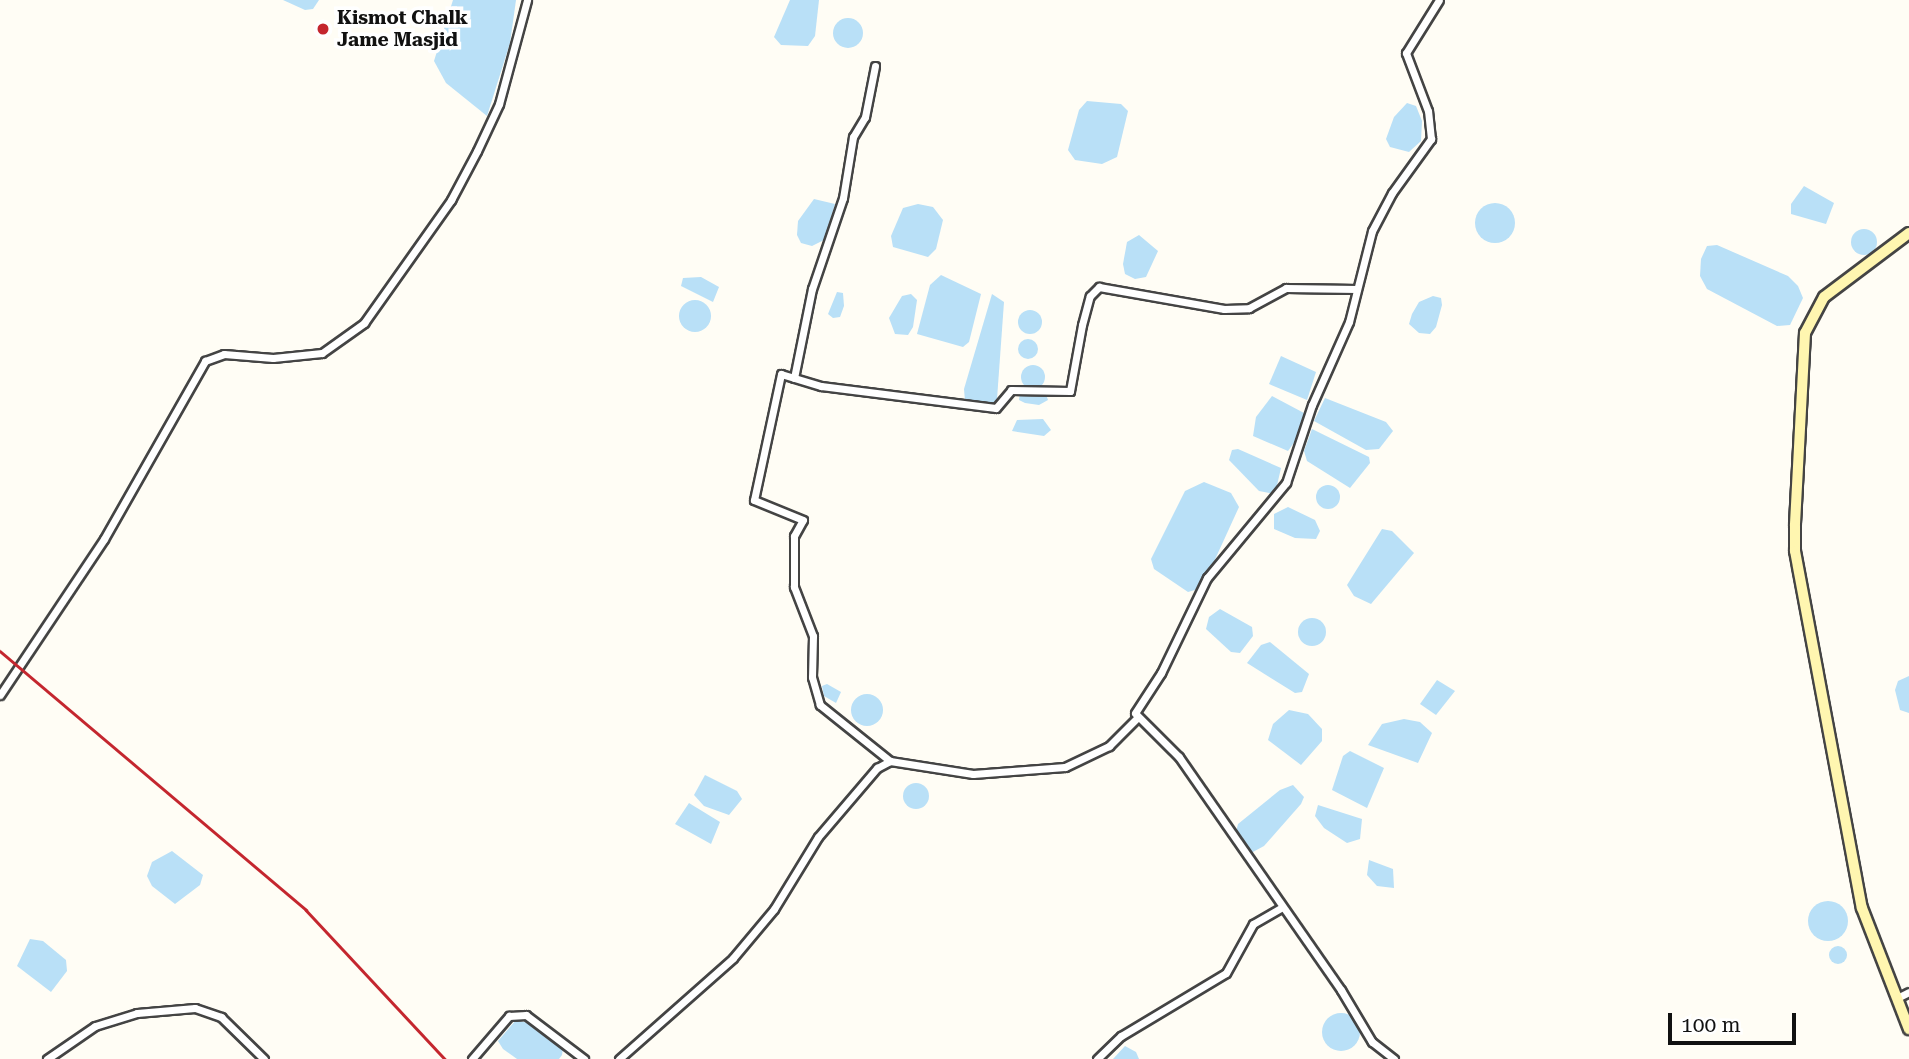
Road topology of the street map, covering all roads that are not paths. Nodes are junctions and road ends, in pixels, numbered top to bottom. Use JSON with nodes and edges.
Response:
{"nodes":[{"id":1,"x":527,"y":0,"type":"edge"},
{"id":2,"x":1439,"y":0,"type":"edge"},
{"id":3,"x":875,"y":66,"type":"dead end"},
{"id":4,"x":1909,"y":233,"type":"edge"},
{"id":5,"x":1357,"y":289,"type":"junction"},
{"id":6,"x":794,"y":378,"type":"junction"},
{"id":7,"x":0,"y":695,"type":"edge"},
{"id":8,"x":1138,"y":717,"type":"junction"},
{"id":9,"x":890,"y":761,"type":"junction"},
{"id":10,"x":1282,"y":907,"type":"junction"},
{"id":11,"x":1909,"y":992,"type":"edge"},
{"id":12,"x":1897,"y":998,"type":"junction"},
{"id":13,"x":1909,"y":1029,"type":"edge"},
{"id":14,"x":47,"y":1059,"type":"edge"},
{"id":15,"x":264,"y":1059,"type":"edge"},
{"id":16,"x":472,"y":1059,"type":"edge"},
{"id":17,"x":584,"y":1059,"type":"edge"},
{"id":18,"x":619,"y":1059,"type":"edge"},
{"id":19,"x":1097,"y":1059,"type":"edge"},
{"id":20,"x":1394,"y":1059,"type":"edge"}],
"edges":[{"from":1,"to":7,"type":"street"},
{"from":2,"to":5,"type":"street"},
{"from":3,"to":6,"type":"street"},
{"from":4,"to":12,"type":"main road"},
{"from":5,"to":6,"type":"street"},
{"from":5,"to":8,"type":"street"},
{"from":6,"to":9,"type":"street"},
{"from":8,"to":9,"type":"street"},
{"from":8,"to":10,"type":"street"},
{"from":9,"to":18,"type":"street"},
{"from":10,"to":19,"type":"street"},
{"from":10,"to":20,"type":"street"},
{"from":11,"to":12,"type":"street"},
{"from":12,"to":13,"type":"main road"},
{"from":14,"to":15,"type":"street"},
{"from":16,"to":17,"type":"street"}]}
